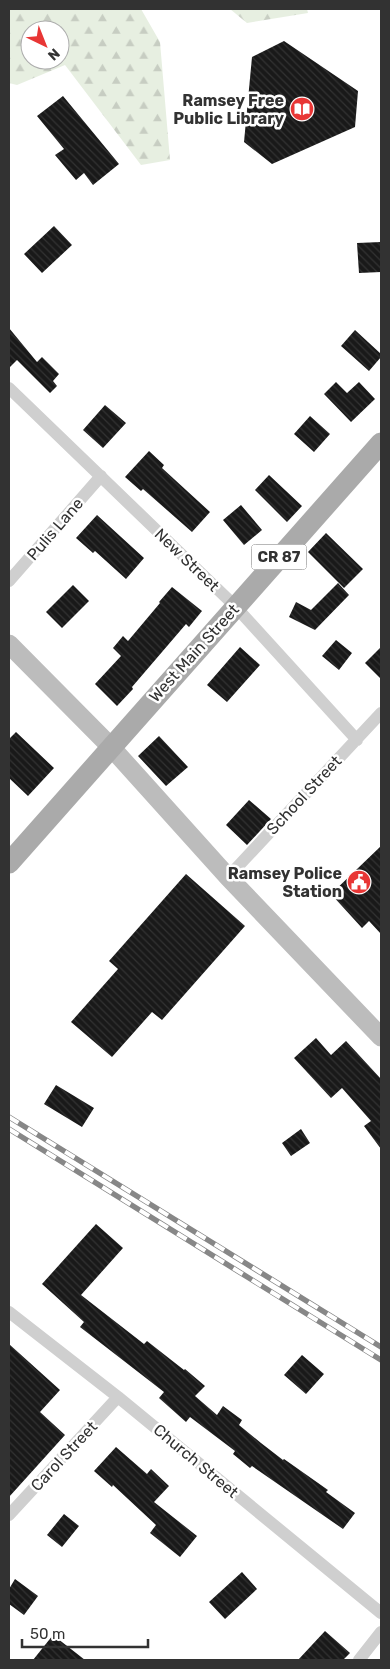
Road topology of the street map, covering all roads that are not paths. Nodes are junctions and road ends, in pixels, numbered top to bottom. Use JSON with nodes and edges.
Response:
{"nodes":[{"id":1,"x":9,"y":388,"type":"edge"},
{"id":2,"x":381,"y":443,"type":"edge"},
{"id":3,"x":101,"y":476,"type":"junction"},
{"id":4,"x":9,"y":581,"type":"edge"},
{"id":5,"x":236,"y":606,"type":"junction"},
{"id":6,"x":9,"y":644,"type":"edge"},
{"id":7,"x":381,"y":713,"type":"edge"},
{"id":8,"x":356,"y":740,"type":"junction"},
{"id":9,"x":111,"y":747,"type":"junction"},
{"id":10,"x":9,"y":863,"type":"edge"},
{"id":11,"x":228,"y":877,"type":"junction"},
{"id":12,"x":381,"y":1036,"type":"edge"},
{"id":13,"x":9,"y":1312,"type":"edge"},
{"id":14,"x":118,"y":1397,"type":"junction"},
{"id":15,"x":9,"y":1515,"type":"edge"},
{"id":16,"x":381,"y":1613,"type":"edge"},
{"id":17,"x":381,"y":1632,"type":"edge"},
{"id":18,"x":359,"y":1660,"type":"edge"}],
"edges":[{"from":1,"to":3,"type":"street","name":"New Street"},
{"from":2,"to":5,"type":"main road","name":"West Main Street","number":"CR 87"},
{"from":3,"to":4,"type":"street","name":"Pulis Lane"},
{"from":3,"to":5,"type":"street","name":"New Street"},
{"from":5,"to":8,"type":"street","name":"New Street"},
{"from":5,"to":9,"type":"main road","name":"West Main Street","number":"CR 87"},
{"from":6,"to":9,"type":"main road"},
{"from":7,"to":8,"type":"street","name":"School Street"},
{"from":8,"to":11,"type":"street","name":"School Street"},
{"from":9,"to":10,"type":"main road","name":"West Main Street","number":"CR 87"},
{"from":9,"to":11,"type":"main road"},
{"from":11,"to":12,"type":"main road"},
{"from":13,"to":14,"type":"street","name":"Church Street"},
{"from":14,"to":15,"type":"street","name":"Carol Street"},
{"from":14,"to":16,"type":"street","name":"Church Street"},
{"from":17,"to":18,"type":"street"}]}
